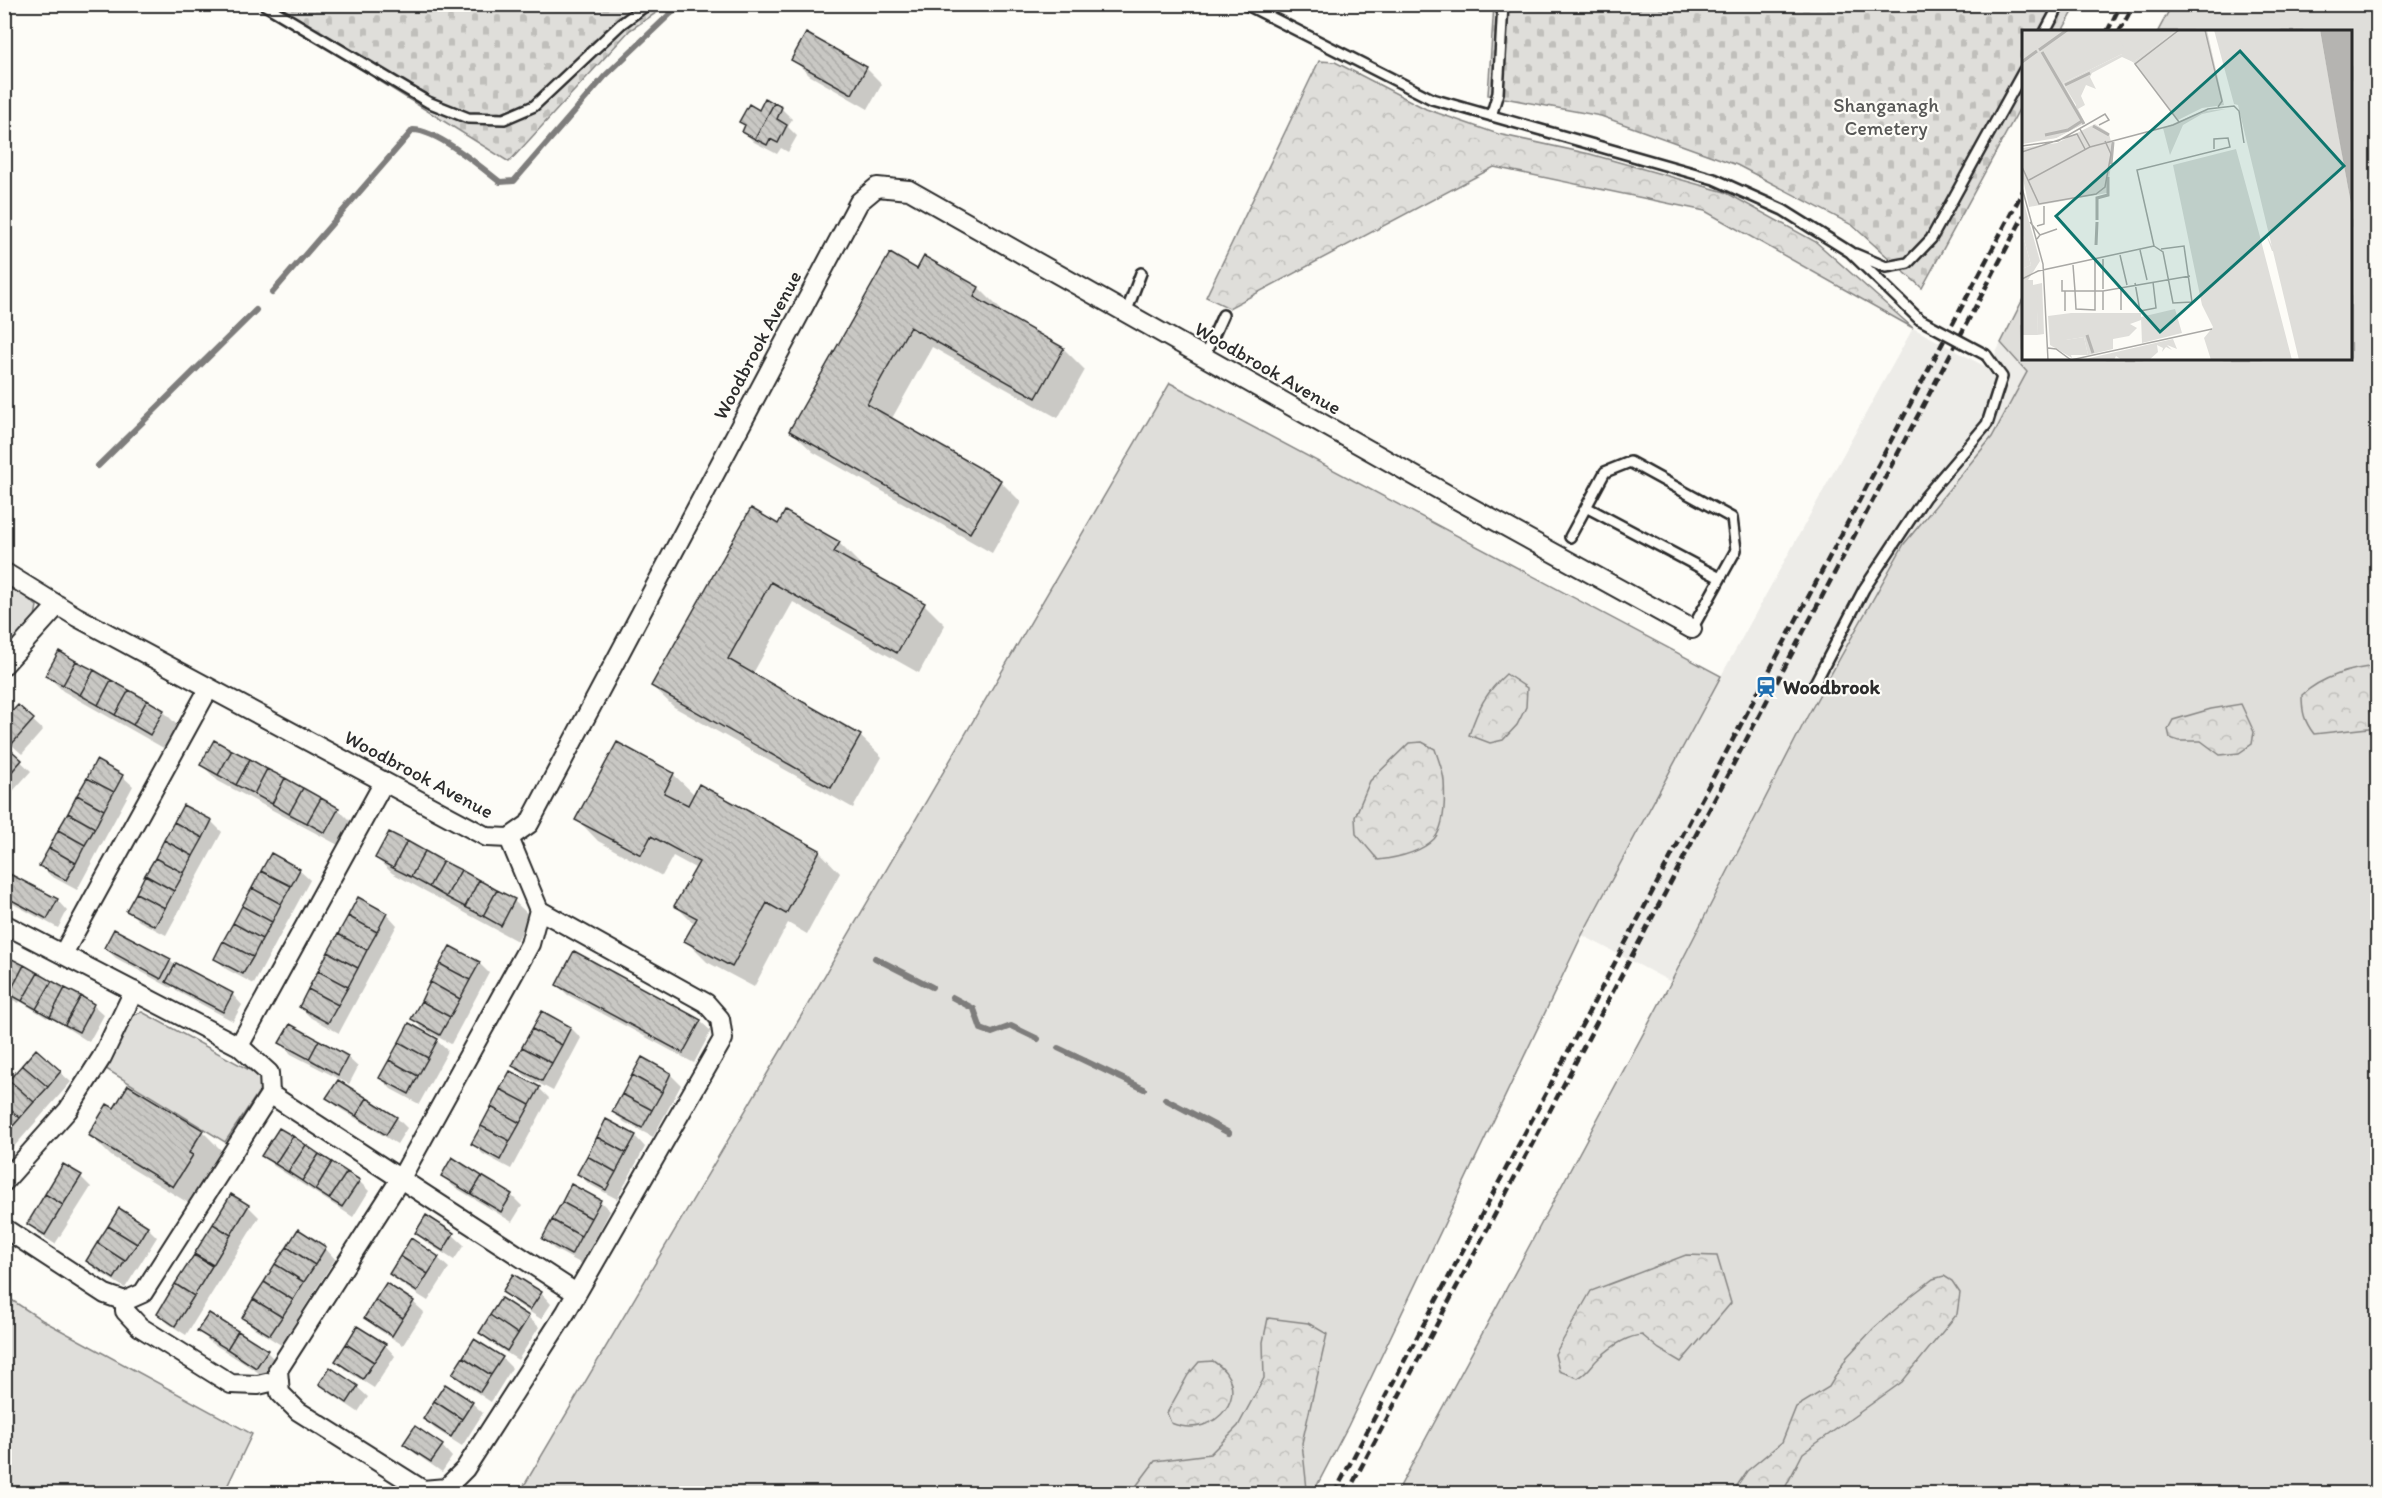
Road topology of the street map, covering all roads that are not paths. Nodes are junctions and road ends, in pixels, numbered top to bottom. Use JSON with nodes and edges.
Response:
{"nodes":[{"id":1,"x":263,"y":4,"type":"edge"},
{"id":2,"x":648,"y":4,"type":"edge"},
{"id":3,"x":1245,"y":4,"type":"edge"},
{"id":4,"x":1503,"y":4,"type":"edge"},
{"id":5,"x":2060,"y":4,"type":"edge"},
{"id":6,"x":2046,"y":30,"type":"edge"},
{"id":7,"x":2022,"y":74,"type":"edge"},
{"id":8,"x":1491,"y":116,"type":"junction"},
{"id":9,"x":1850,"y":252,"type":"junction"},
{"id":10,"x":1141,"y":273,"type":"dead end"},
{"id":11,"x":1126,"y":313,"type":"junction"},
{"id":12,"x":1223,"y":315,"type":"dead end"},
{"id":13,"x":1204,"y":357,"type":"junction"},
{"id":14,"x":1586,"y":507,"type":"junction"},
{"id":15,"x":1570,"y":537,"type":"dead end"},
{"id":16,"x":4,"y":572,"type":"edge"},
{"id":17,"x":1720,"y":578,"type":"junction"},
{"id":18,"x":58,"y":605,"type":"junction"},
{"id":19,"x":1692,"y":629,"type":"joint"},
{"id":20,"x":4,"y":665,"type":"edge"},
{"id":21,"x":1814,"y":685,"type":"dead end"},
{"id":22,"x":209,"y":688,"type":"junction"},
{"id":23,"x":384,"y":782,"type":"junction"},
{"id":24,"x":509,"y":838,"type":"junction"},
{"id":25,"x":539,"y":910,"type":"junction"},
{"id":26,"x":4,"y":924,"type":"edge"},
{"id":27,"x":63,"y":954,"type":"junction"},
{"id":28,"x":134,"y":991,"type":"junction"},
{"id":29,"x":239,"y":1046,"type":"junction"},
{"id":30,"x":270,"y":1094,"type":"junction"},
{"id":31,"x":401,"y":1178,"type":"junction"},
{"id":32,"x":4,"y":1182,"type":"edge"},
{"id":33,"x":4,"y":1228,"type":"edge"},
{"id":34,"x":576,"y":1293,"type":"junction"},
{"id":35,"x":124,"y":1301,"type":"junction"},
{"id":36,"x":279,"y":1380,"type":"junction"}],
"edges":[{"from":1,"to":2,"type":"lane"},
{"from":3,"to":8,"type":"lane"},
{"from":4,"to":8,"type":"lane"},
{"from":5,"to":6,"type":"lane"},
{"from":7,"to":9,"type":"lane"},
{"from":8,"to":9,"type":"lane"},
{"from":9,"to":21,"type":"lane","bridge":true},
{"from":10,"to":11,"type":"lane"},
{"from":11,"to":13,"type":"street","name":"Woodbrook Avenue"},
{"from":11,"to":24,"type":"street","name":"Woodbrook Avenue"},
{"from":12,"to":13,"type":"lane"},
{"from":13,"to":19,"type":"street","name":"Woodbrook Avenue"},
{"from":14,"to":15,"type":"lane"},
{"from":14,"to":17,"type":"lane"},
{"from":14,"to":17,"type":"lane"},
{"from":16,"to":18,"type":"street","name":"Woodbrook Avenue"},
{"from":17,"to":19,"type":"lane"},
{"from":18,"to":20,"type":"street"},
{"from":18,"to":22,"type":"street","name":"Woodbrook Avenue"},
{"from":22,"to":23,"type":"street","name":"Woodbrook Avenue"},
{"from":22,"to":27,"type":"street"},
{"from":23,"to":24,"type":"street","name":"Woodbrook Avenue"},
{"from":23,"to":29,"type":"street"},
{"from":24,"to":25,"type":"street"},
{"from":25,"to":31,"type":"street"},
{"from":25,"to":34,"type":"street"},
{"from":26,"to":27,"type":"street"},
{"from":27,"to":28,"type":"street"},
{"from":28,"to":29,"type":"street"},
{"from":28,"to":32,"type":"street"},
{"from":29,"to":30,"type":"street"},
{"from":30,"to":31,"type":"street"},
{"from":30,"to":35,"type":"street"},
{"from":31,"to":34,"type":"street"},
{"from":31,"to":36,"type":"street"},
{"from":33,"to":35,"type":"street"},
{"from":34,"to":36,"type":"street"},
{"from":35,"to":36,"type":"street"}]}
